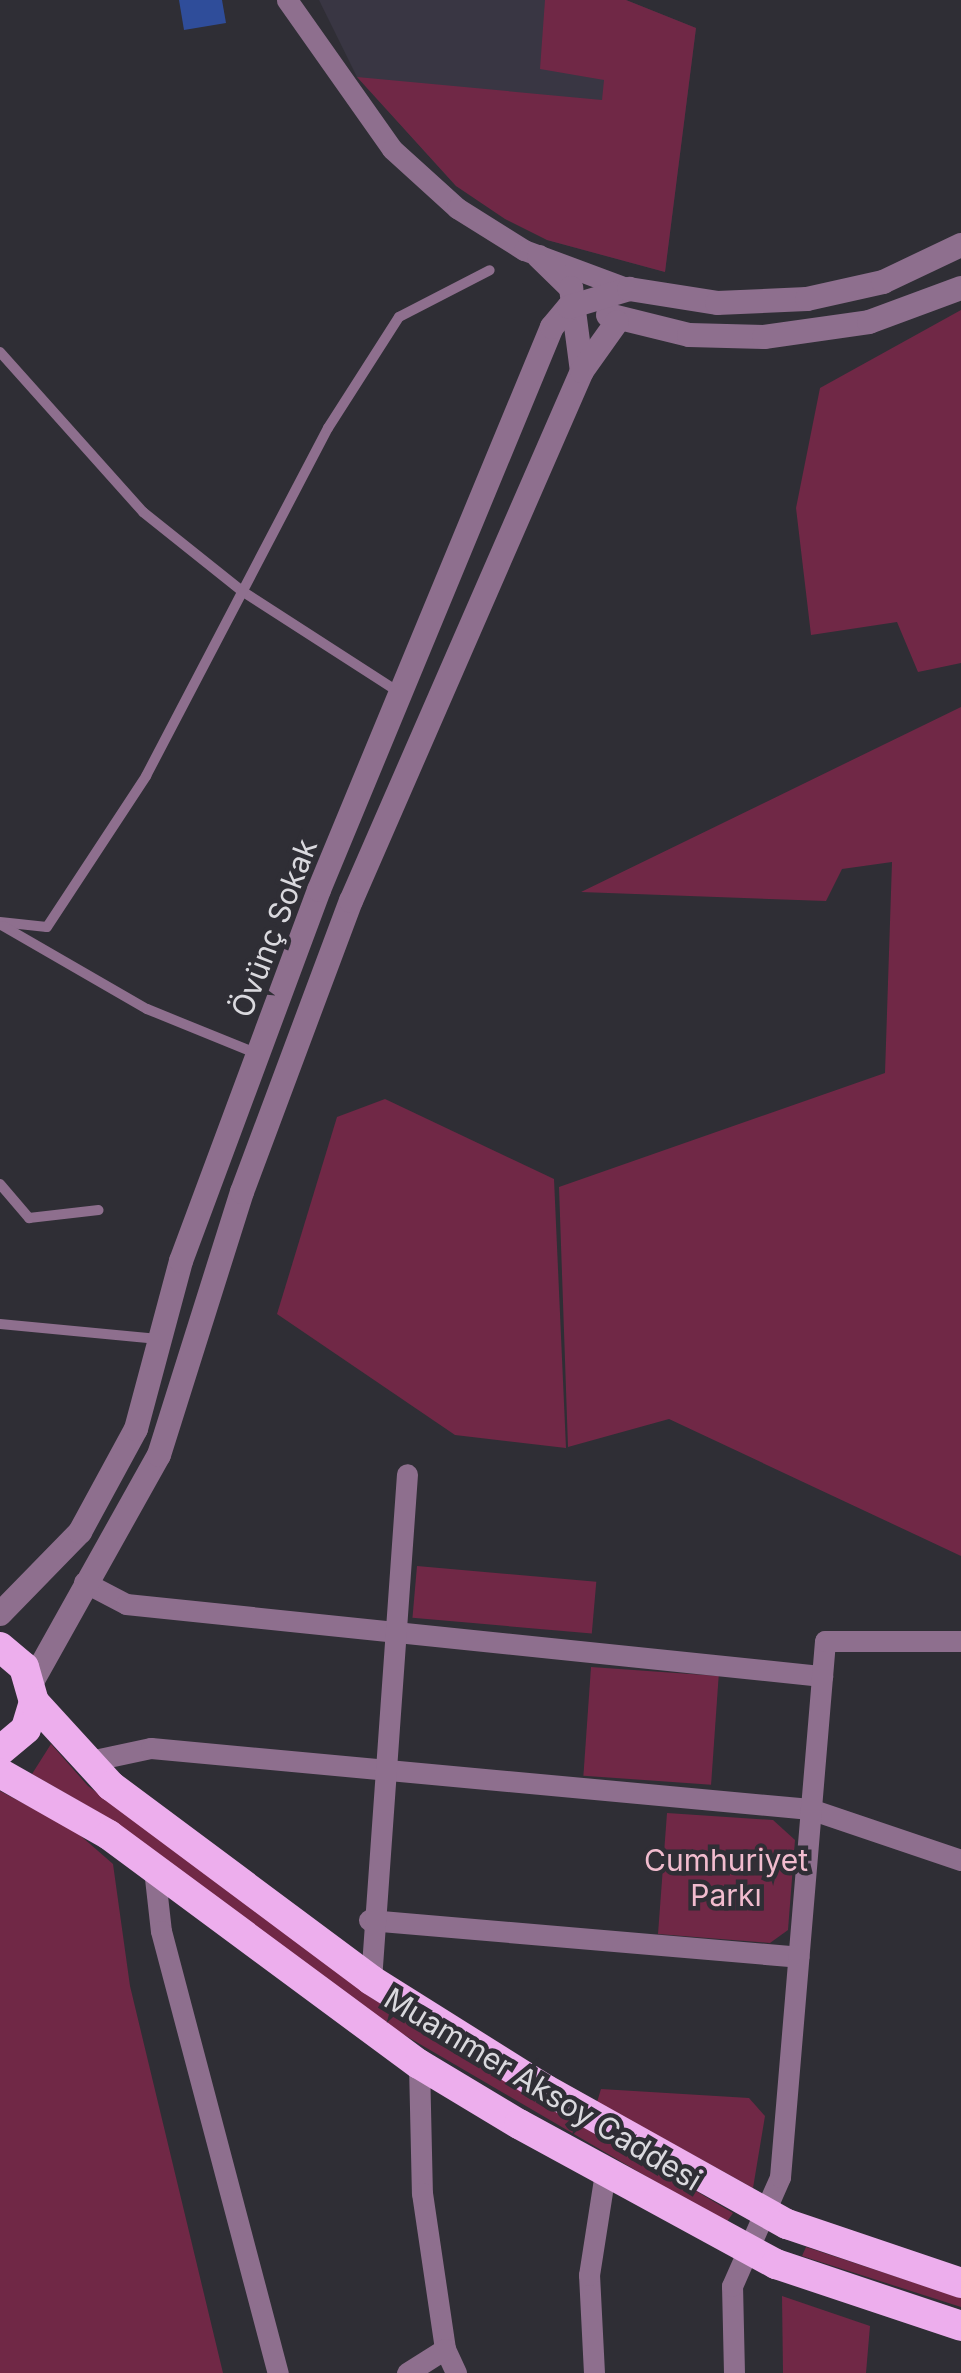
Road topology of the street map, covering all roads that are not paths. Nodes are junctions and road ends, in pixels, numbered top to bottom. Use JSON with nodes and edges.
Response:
{"nodes":[{"id":1,"x":287,"y":0,"type":"edge"},
{"id":2,"x":961,"y":245,"type":"edge"},
{"id":3,"x":538,"y":257,"type":"junction"},
{"id":4,"x":490,"y":270,"type":"dead end"},
{"id":5,"x":961,"y":288,"type":"edge"},
{"id":6,"x":628,"y":290,"type":"junction"},
{"id":7,"x":587,"y":299,"type":"junction"},
{"id":8,"x":617,"y":322,"type":"junction"},
{"id":9,"x":0,"y":352,"type":"edge"},
{"id":10,"x":582,"y":371,"type":"junction"},
{"id":11,"x":242,"y":591,"type":"junction"},
{"id":12,"x":400,"y":693,"type":"junction"},
{"id":13,"x":0,"y":923,"type":"edge"},
{"id":14,"x":258,"y":1054,"type":"junction"},
{"id":15,"x":0,"y":1184,"type":"edge"},
{"id":16,"x":99,"y":1210,"type":"dead end"},
{"id":17,"x":0,"y":1324,"type":"edge"},
{"id":18,"x":164,"y":1339,"type":"junction"},
{"id":19,"x":407,"y":1474,"type":"dead end"},
{"id":20,"x":84,"y":1582,"type":"junction"},
{"id":21,"x":0,"y":1614,"type":"edge"},
{"id":22,"x":393,"y":1632,"type":"junction"},
{"id":23,"x":961,"y":1641,"type":"edge"},
{"id":24,"x":0,"y":1647,"type":"edge"},
{"id":25,"x":821,"y":1676,"type":"junction"},
{"id":26,"x":33,"y":1692,"type":"junction"},
{"id":27,"x":0,"y":1750,"type":"edge"},
{"id":28,"x":85,"y":1762,"type":"junction"},
{"id":29,"x":382,"y":1770,"type":"junction"},
{"id":30,"x":0,"y":1773,"type":"edge"},
{"id":31,"x":810,"y":1809,"type":"junction"},
{"id":32,"x":961,"y":1860,"type":"edge"},
{"id":33,"x":154,"y":1868,"type":"junction"},
{"id":34,"x":369,"y":1920,"type":"junction"},
{"id":35,"x":798,"y":1957,"type":"junction"},
{"id":36,"x":371,"y":1980,"type":"junction"},
{"id":37,"x":419,"y":2064,"type":"junction"},
{"id":38,"x":605,"y":2173,"type":"junction"},
{"id":39,"x":767,"y":2215,"type":"junction"},
{"id":40,"x":747,"y":2251,"type":"junction"},
{"id":41,"x":961,"y":2282,"type":"edge"},
{"id":42,"x":961,"y":2326,"type":"edge"},
{"id":43,"x":445,"y":2349,"type":"junction"},
{"id":44,"x":278,"y":2373,"type":"edge"},
{"id":45,"x":406,"y":2373,"type":"edge"},
{"id":46,"x":456,"y":2373,"type":"edge"},
{"id":47,"x":595,"y":2373,"type":"edge"},
{"id":48,"x":734,"y":2373,"type":"edge"}],
"edges":[{"from":1,"to":3,"type":"street"},
{"from":2,"to":6,"type":"street"},
{"from":3,"to":6,"type":"street"},
{"from":3,"to":10,"type":"street"},
{"from":4,"to":11,"type":"lane"},
{"from":5,"to":8,"type":"street"},
{"from":6,"to":7,"type":"street"},
{"from":7,"to":8,"type":"street"},
{"from":7,"to":12,"type":"street","name":"Övünç Sokak"},
{"from":8,"to":10,"type":"street","name":"Övünç Sokak"},
{"from":9,"to":11,"type":"lane"},
{"from":10,"to":20,"type":"street","name":"Övünç Sokak"},
{"from":11,"to":12,"type":"lane"},
{"from":11,"to":13,"type":"lane"},
{"from":12,"to":14,"type":"street","name":"Övünç Sokak"},
{"from":13,"to":14,"type":"lane"},
{"from":14,"to":18,"type":"street","name":"Övünç Sokak"},
{"from":15,"to":16,"type":"lane"},
{"from":17,"to":18,"type":"lane"},
{"from":18,"to":21,"type":"street","name":"Övünç Sokak"},
{"from":19,"to":22,"type":"street"},
{"from":20,"to":22,"type":"street"},
{"from":20,"to":26,"type":"street","name":"Övünç Sokak"},
{"from":22,"to":25,"type":"street"},
{"from":22,"to":29,"type":"street"},
{"from":23,"to":25,"type":"street"},
{"from":24,"to":26,"type":"main road"},
{"from":25,"to":31,"type":"street"},
{"from":26,"to":27,"type":"main road"},
{"from":26,"to":28,"type":"main road"},
{"from":28,"to":29,"type":"street"},
{"from":28,"to":36,"type":"main road"},
{"from":29,"to":31,"type":"street"},
{"from":29,"to":34,"type":"street"},
{"from":30,"to":33,"type":"main road","name":"Muammer Aksoy Caddesi"},
{"from":31,"to":32,"type":"street"},
{"from":31,"to":35,"type":"street"},
{"from":33,"to":37,"type":"main road","name":"Muammer Aksoy Caddesi"},
{"from":33,"to":44,"type":"street"},
{"from":34,"to":35,"type":"street"},
{"from":34,"to":36,"type":"street"},
{"from":35,"to":39,"type":"street"},
{"from":36,"to":39,"type":"main road"},
{"from":37,"to":38,"type":"main road","name":"Muammer Aksoy Caddesi"},
{"from":37,"to":43,"type":"street"},
{"from":38,"to":40,"type":"main road","name":"Muammer Aksoy Caddesi"},
{"from":38,"to":47,"type":"street"},
{"from":39,"to":40,"type":"street"},
{"from":39,"to":41,"type":"main road"},
{"from":40,"to":42,"type":"main road","name":"Muammer Aksoy Caddesi"},
{"from":40,"to":48,"type":"street"},
{"from":43,"to":45,"type":"street"},
{"from":43,"to":46,"type":"street"}]}
